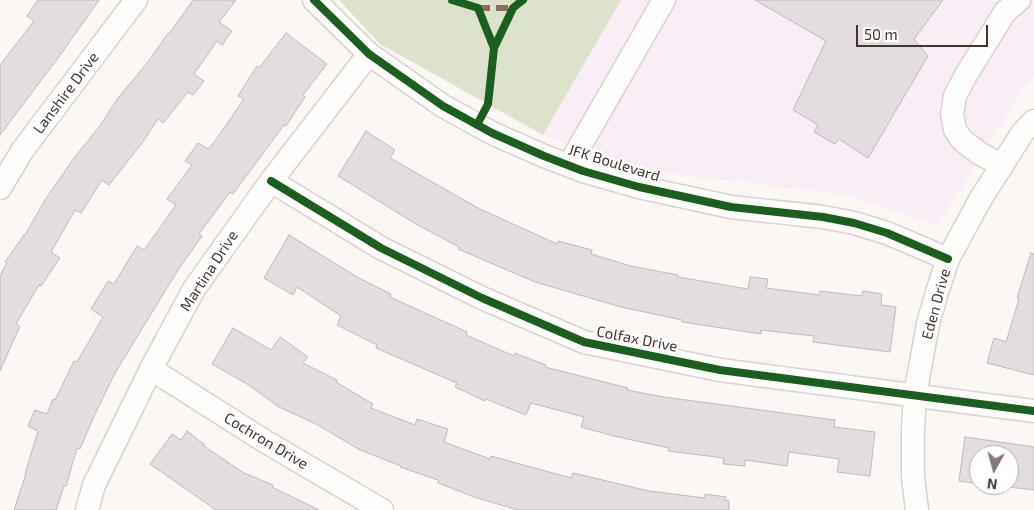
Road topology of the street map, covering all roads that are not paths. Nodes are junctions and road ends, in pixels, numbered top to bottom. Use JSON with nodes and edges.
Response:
{"nodes":[{"id":1,"x":136,"y":0,"type":"edge"},
{"id":2,"x":314,"y":0,"type":"edge"},
{"id":3,"x":664,"y":0,"type":"edge"},
{"id":4,"x":1019,"y":0,"type":"edge"},
{"id":5,"x":369,"y":54,"type":"junction"},
{"id":6,"x":1034,"y":121,"type":"edge"},
{"id":7,"x":569,"y":165,"type":"junction"},
{"id":8,"x":1001,"y":165,"type":"junction"},
{"id":9,"x":271,"y":181,"type":"junction"},
{"id":10,"x":0,"y":188,"type":"edge"},
{"id":11,"x":948,"y":258,"type":"junction"},
{"id":12,"x":151,"y":369,"type":"junction"},
{"id":13,"x":915,"y":395,"type":"junction"},
{"id":14,"x":1034,"y":411,"type":"edge"},
{"id":15,"x":88,"y":510,"type":"edge"},
{"id":16,"x":382,"y":510,"type":"edge"},
{"id":17,"x":917,"y":510,"type":"edge"}],
"edges":[{"from":1,"to":10,"type":"street","name":"Lanshire Drive"},
{"from":2,"to":5,"type":"street","name":"JFK Boulevard"},
{"from":3,"to":7,"type":"street"},
{"from":4,"to":8,"type":"street"},
{"from":5,"to":7,"type":"street","name":"JFK Boulevard"},
{"from":5,"to":9,"type":"street","name":"Martina Drive"},
{"from":6,"to":8,"type":"street","name":"Eden Drive"},
{"from":7,"to":11,"type":"street","name":"JFK Boulevard"},
{"from":8,"to":11,"type":"street","name":"Eden Drive"},
{"from":9,"to":12,"type":"street","name":"Martina Drive"},
{"from":9,"to":13,"type":"street","name":"Colfax Drive"},
{"from":11,"to":13,"type":"street","name":"Eden Drive"},
{"from":12,"to":15,"type":"street","name":"Martina Drive"},
{"from":12,"to":16,"type":"street","name":"Cochron Drive"},
{"from":13,"to":14,"type":"street","name":"Colfax Drive"},
{"from":13,"to":17,"type":"street","name":"Eden Drive"}]}
